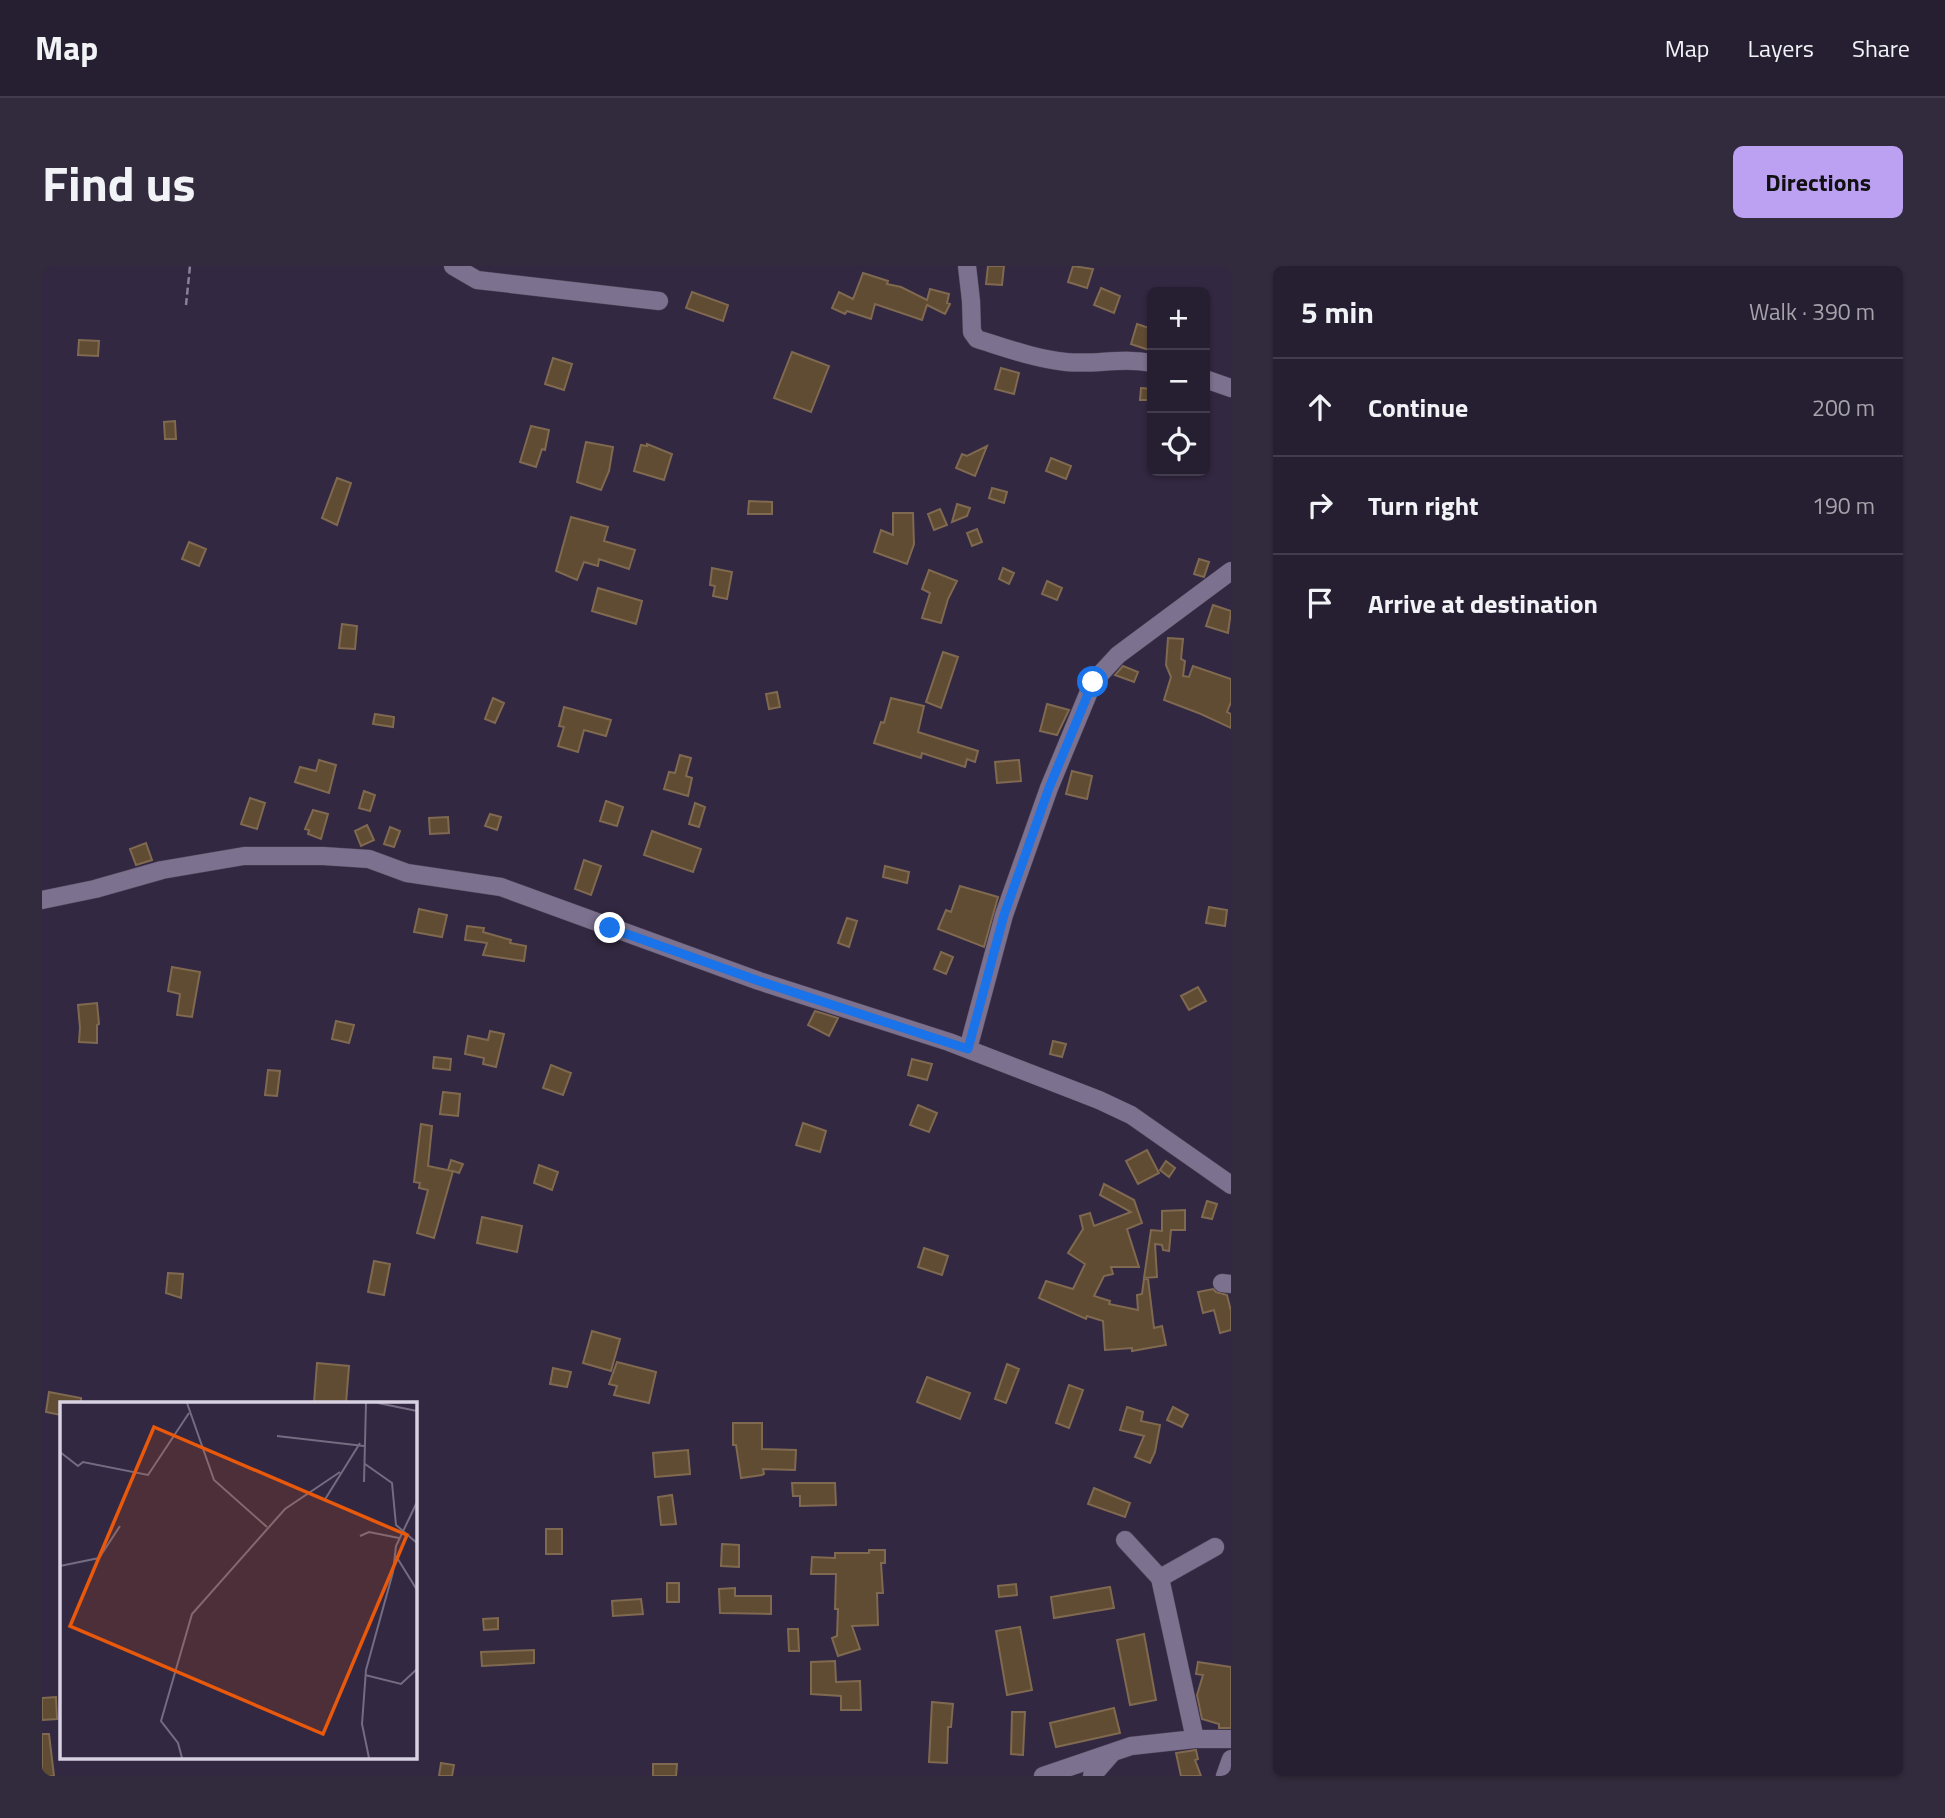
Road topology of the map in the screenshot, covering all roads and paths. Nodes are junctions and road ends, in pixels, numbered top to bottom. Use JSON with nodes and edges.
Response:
{"nodes":[{"id":1,"x":190,"y":266,"type":"edge"},
{"id":2,"x":453,"y":266,"type":"edge"},
{"id":3,"x":967,"y":266,"type":"edge"},
{"id":4,"x":659,"y":301,"type":"dead end"},
{"id":5,"x":186,"y":305,"type":"dead end"},
{"id":6,"x":1147,"y":363,"type":"edge"},
{"id":7,"x":1210,"y":381,"type":"edge"},
{"id":8,"x":1231,"y":388,"type":"edge"},
{"id":9,"x":1231,"y":571,"type":"edge"},
{"id":10,"x":42,"y":900,"type":"edge"},
{"id":11,"x":968,"y":1049,"type":"junction"},
{"id":12,"x":1231,"y":1185,"type":"edge"},
{"id":13,"x":1125,"y":1540,"type":"dead end"},
{"id":14,"x":1214,"y":1547,"type":"dead end"},
{"id":15,"x":1160,"y":1578,"type":"junction"},
{"id":16,"x":1231,"y":1739,"type":"edge"},
{"id":17,"x":1195,"y":1740,"type":"junction"},
{"id":18,"x":1112,"y":1753,"type":"junction"},
{"id":19,"x":1231,"y":1759,"type":"edge"},
{"id":20,"x":1043,"y":1776,"type":"edge"},
{"id":21,"x":1092,"y":1776,"type":"edge"},
{"id":22,"x":1225,"y":1776,"type":"edge"}],
"edges":[{"from":1,"to":5,"type":"path"},
{"from":2,"to":4,"type":"street"},
{"from":3,"to":6,"type":"street"},
{"from":7,"to":8,"type":"street"},
{"from":9,"to":11,"type":"street"},
{"from":10,"to":11,"type":"street"},
{"from":11,"to":12,"type":"street"},
{"from":13,"to":15,"type":"street"},
{"from":14,"to":15,"type":"street"},
{"from":15,"to":17,"type":"street"},
{"from":16,"to":17,"type":"street"},
{"from":17,"to":18,"type":"street"},
{"from":18,"to":20,"type":"street"},
{"from":18,"to":21,"type":"street"},
{"from":19,"to":22,"type":"street"}]}
